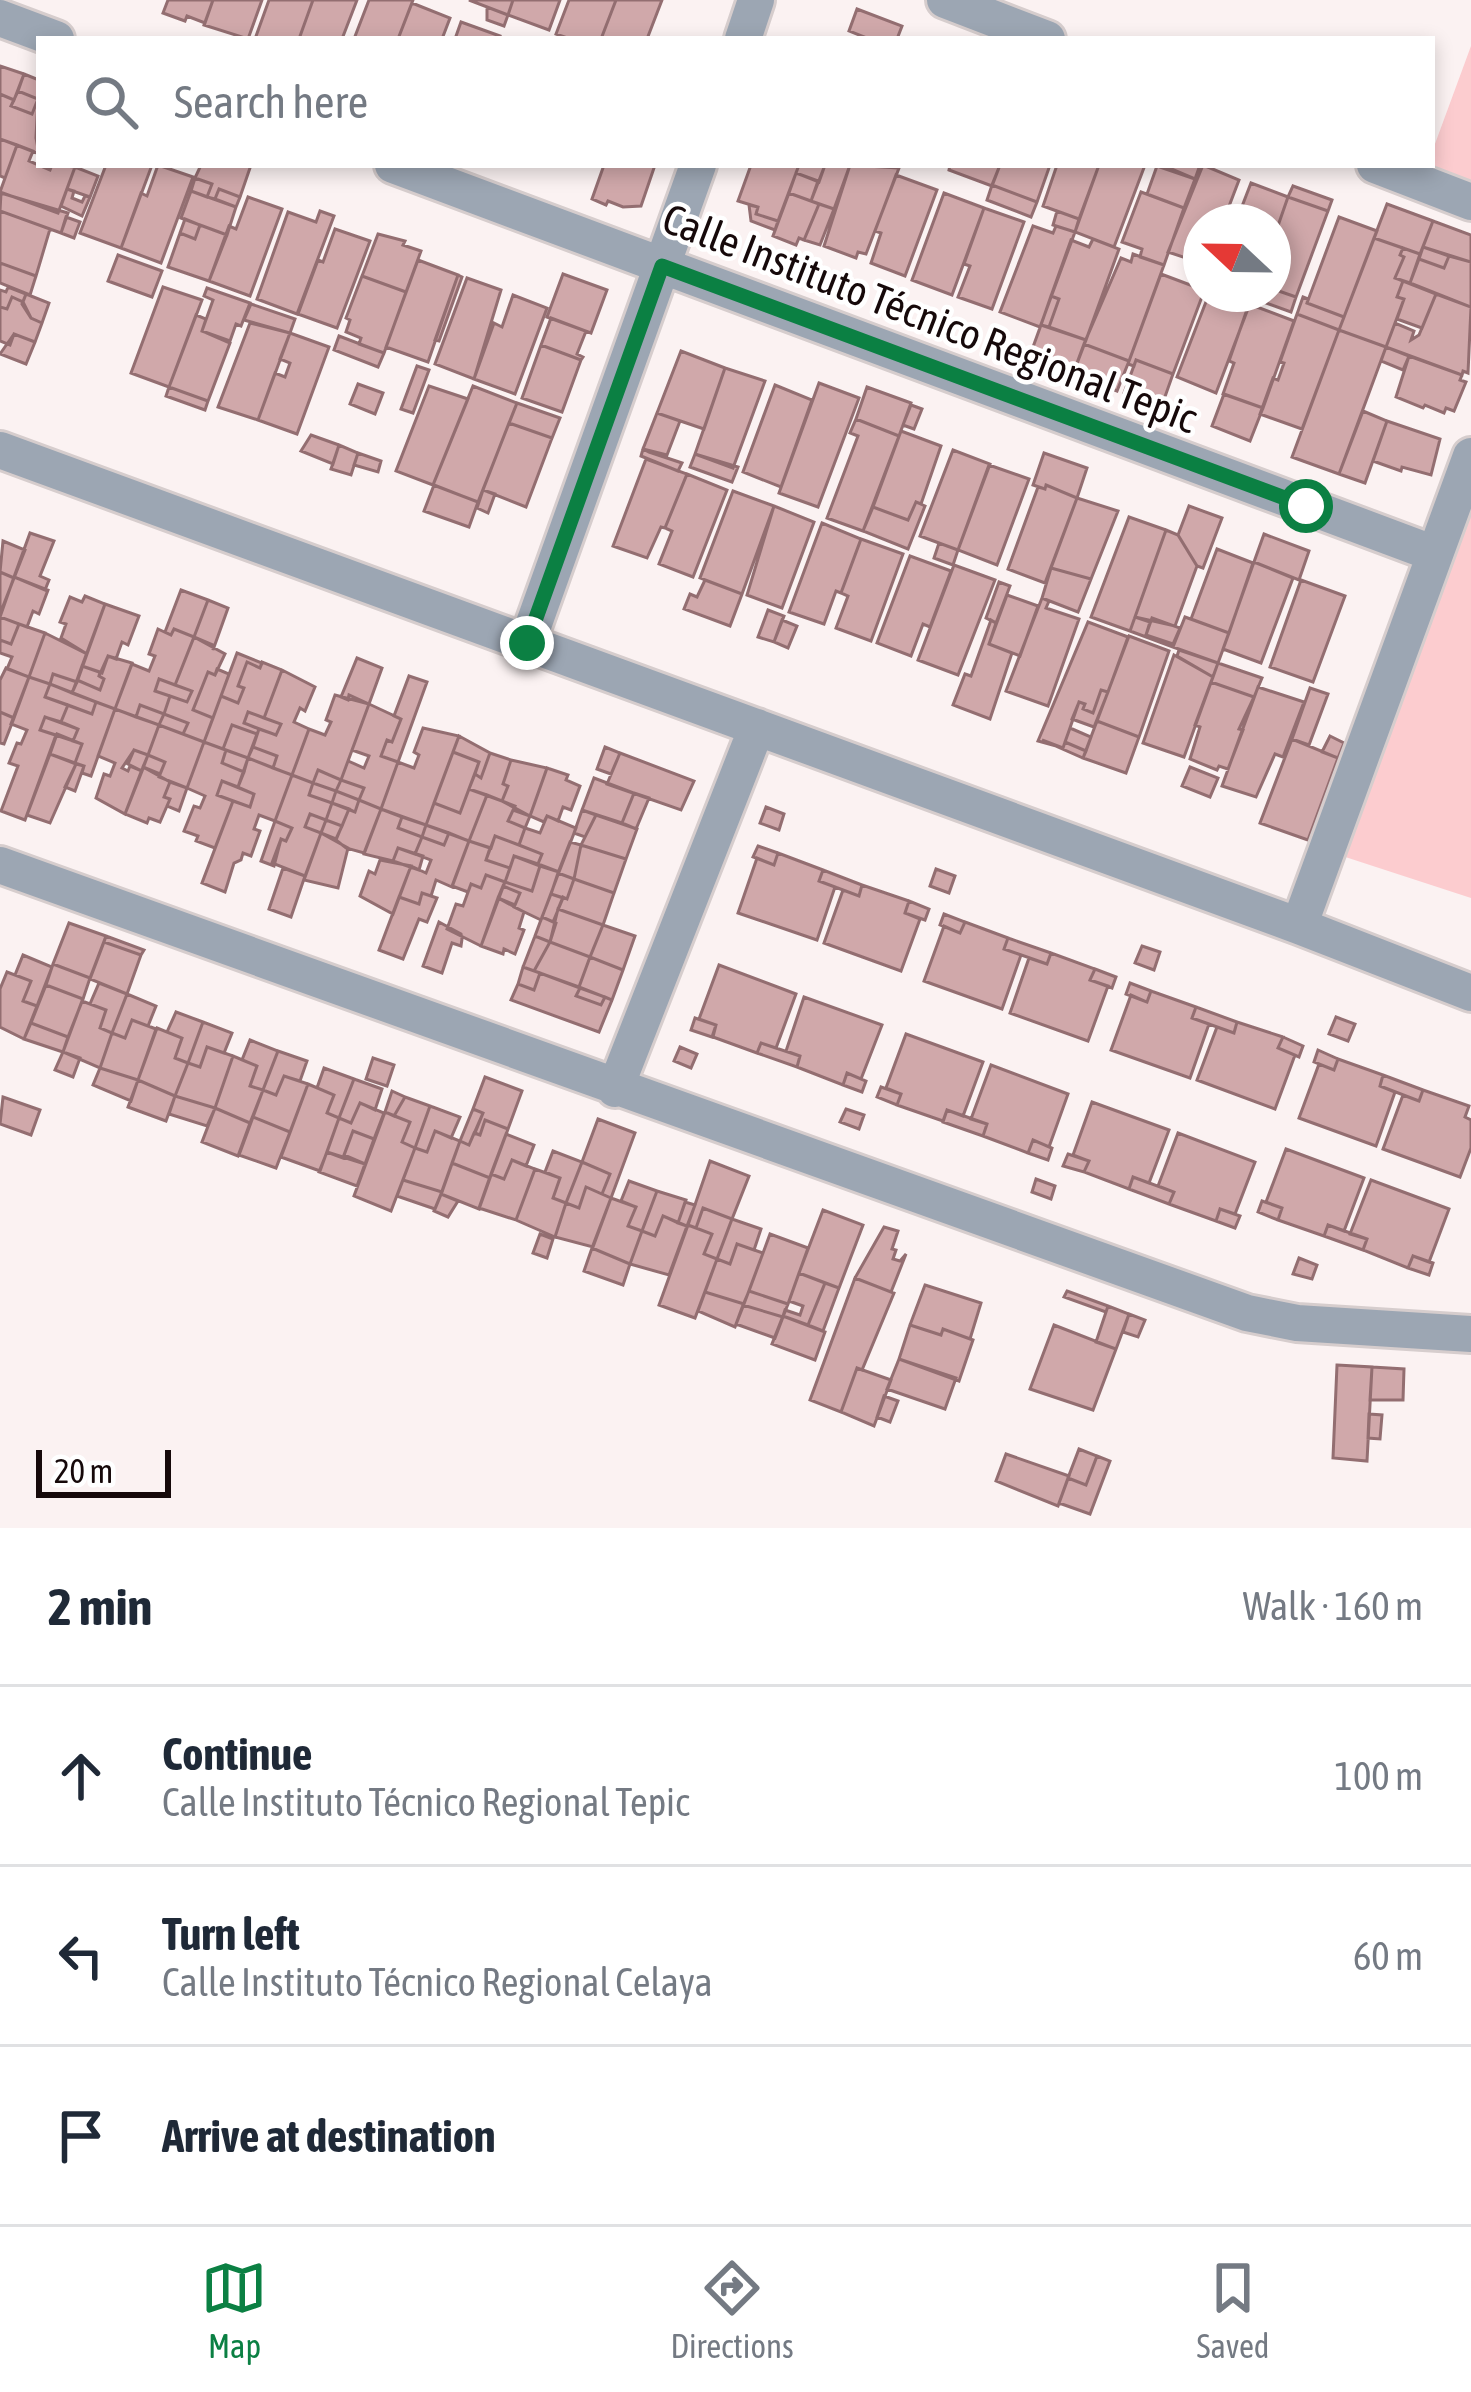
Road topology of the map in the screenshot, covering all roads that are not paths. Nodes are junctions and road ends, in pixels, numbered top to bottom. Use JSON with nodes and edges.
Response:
{"nodes":[{"id":1,"x":756,"y":0,"type":"edge"},
{"id":2,"x":957,"y":2,"type":"edge"},
{"id":3,"x":0,"y":18,"type":"edge"},
{"id":4,"x":48,"y":36,"type":"edge"},
{"id":5,"x":743,"y":36,"type":"edge"},
{"id":6,"x":1040,"y":36,"type":"edge"},
{"id":7,"x":401,"y":168,"type":"edge"},
{"id":8,"x":697,"y":168,"type":"edge"},
{"id":9,"x":1383,"y":168,"type":"edge"},
{"id":10,"x":1471,"y":202,"type":"edge"},
{"id":11,"x":662,"y":266,"type":"junction"},
{"id":12,"x":0,"y":450,"type":"edge"},
{"id":13,"x":1471,"y":456,"type":"edge"},
{"id":14,"x":1435,"y":554,"type":"junction"},
{"id":15,"x":527,"y":643,"type":"junction"},
{"id":16,"x":757,"y":727,"type":"junction"},
{"id":17,"x":0,"y":865,"type":"edge"},
{"id":18,"x":1299,"y":926,"type":"junction"},
{"id":19,"x":1471,"y":993,"type":"edge"},
{"id":20,"x":615,"y":1089,"type":"junction"},
{"id":21,"x":1471,"y":1334,"type":"edge"}],
"edges":[{"from":1,"to":5,"type":"street"},
{"from":2,"to":6,"type":"street"},
{"from":3,"to":4,"type":"street"},
{"from":7,"to":11,"type":"street","name":"Calle Instituto Técnico Regional Tepic"},
{"from":8,"to":11,"type":"street"},
{"from":9,"to":10,"type":"street"},
{"from":11,"to":14,"type":"street","name":"Calle Instituto Técnico Regional Tepic"},
{"from":11,"to":15,"type":"street"},
{"from":12,"to":15,"type":"street"},
{"from":13,"to":14,"type":"street"},
{"from":14,"to":18,"type":"street"},
{"from":15,"to":16,"type":"street"},
{"from":16,"to":18,"type":"street"},
{"from":16,"to":20,"type":"street"},
{"from":17,"to":20,"type":"street"},
{"from":18,"to":19,"type":"street"},
{"from":20,"to":21,"type":"street"}]}
